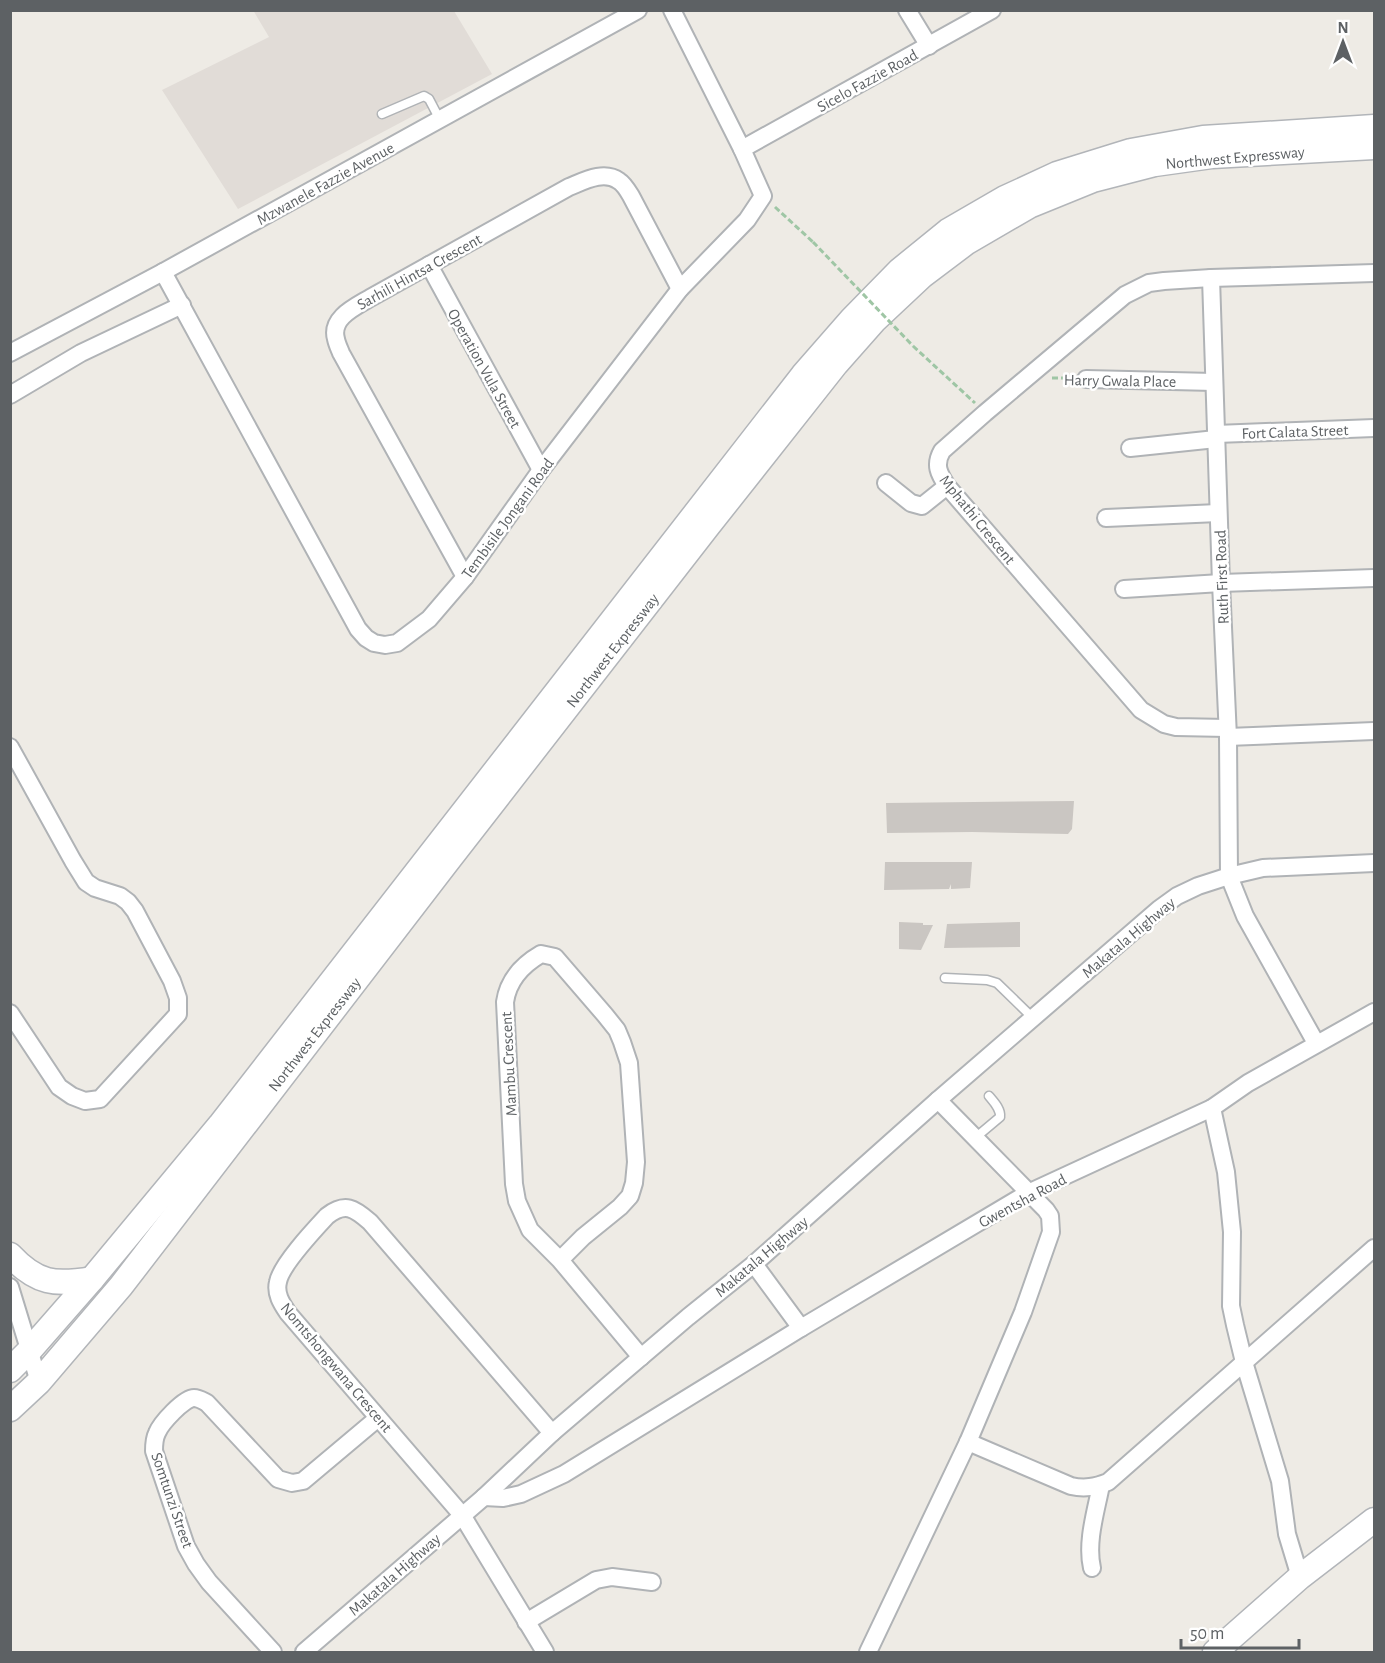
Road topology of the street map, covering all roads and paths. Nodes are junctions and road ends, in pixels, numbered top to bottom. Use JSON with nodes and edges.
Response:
{"nodes":[{"id":1,"x":638,"y":10,"type":"edge"},
{"id":2,"x":672,"y":10,"type":"edge"},
{"id":3,"x":907,"y":10,"type":"edge"},
{"id":4,"x":993,"y":10,"type":"edge"},
{"id":5,"x":929,"y":46,"type":"junction"},
{"id":6,"x":382,"y":114,"type":"dead end"},
{"id":7,"x":440,"y":120,"type":"junction"},
{"id":8,"x":1374,"y":127,"type":"edge"},
{"id":9,"x":1374,"y":147,"type":"edge"},
{"id":10,"x":742,"y":149,"type":"junction"},
{"id":11,"x":763,"y":196,"type":"junction"},
{"id":12,"x":429,"y":265,"type":"junction"},
{"id":13,"x":164,"y":272,"type":"junction"},
{"id":14,"x":1374,"y":273,"type":"edge"},
{"id":15,"x":1211,"y":278,"type":"junction"},
{"id":16,"x":680,"y":289,"type":"junction"},
{"id":17,"x":182,"y":305,"type":"junction"},
{"id":18,"x":10,"y":353,"type":"edge"},
{"id":19,"x":1027,"y":377,"type":"junction"},
{"id":20,"x":1086,"y":379,"type":"joint"},
{"id":21,"x":1214,"y":382,"type":"junction"},
{"id":22,"x":10,"y":394,"type":"edge"},
{"id":23,"x":985,"y":412,"type":"junction"},
{"id":24,"x":1374,"y":428,"type":"edge"},
{"id":25,"x":1216,"y":436,"type":"junction"},
{"id":26,"x":1130,"y":448,"type":"dead end"},
{"id":27,"x":541,"y":470,"type":"junction"},
{"id":28,"x":886,"y":483,"type":"dead end"},
{"id":29,"x":947,"y":486,"type":"junction"},
{"id":30,"x":1218,"y":513,"type":"junction"},
{"id":31,"x":1106,"y":518,"type":"dead end"},
{"id":32,"x":465,"y":577,"type":"junction"},
{"id":33,"x":1374,"y":578,"type":"edge"},
{"id":34,"x":1221,"y":583,"type":"junction"},
{"id":35,"x":1124,"y":589,"type":"dead end"},
{"id":36,"x":1374,"y":731,"type":"edge"},
{"id":37,"x":1228,"y":733,"type":"junction"},
{"id":38,"x":10,"y":747,"type":"edge"},
{"id":39,"x":1374,"y":863,"type":"edge"},
{"id":40,"x":1229,"y":876,"type":"junction"},
{"id":41,"x":945,"y":978,"type":"dead end"},
{"id":42,"x":1374,"y":1012,"type":"edge"},
{"id":43,"x":10,"y":1013,"type":"edge"},
{"id":44,"x":1033,"y":1018,"type":"junction"},
{"id":45,"x":1316,"y":1043,"type":"junction"},
{"id":46,"x":989,"y":1096,"type":"dead end"},
{"id":47,"x":938,"y":1100,"type":"junction"},
{"id":48,"x":1212,"y":1108,"type":"junction"},
{"id":49,"x":975,"y":1138,"type":"junction"},
{"id":50,"x":1028,"y":1193,"type":"junction"},
{"id":51,"x":1374,"y":1248,"type":"edge"},
{"id":52,"x":10,"y":1255,"type":"edge"},
{"id":53,"x":560,"y":1260,"type":"junction"},
{"id":54,"x":754,"y":1264,"type":"junction"},
{"id":55,"x":92,"y":1279,"type":"junction"},
{"id":56,"x":10,"y":1287,"type":"edge"},
{"id":57,"x":801,"y":1328,"type":"junction"},
{"id":58,"x":29,"y":1351,"type":"junction"},
{"id":59,"x":641,"y":1357,"type":"junction"},
{"id":60,"x":1244,"y":1362,"type":"junction"},
{"id":61,"x":10,"y":1370,"type":"edge"},
{"id":62,"x":39,"y":1382,"type":"junction"},
{"id":63,"x":10,"y":1409,"type":"edge"},
{"id":64,"x":378,"y":1418,"type":"junction"},
{"id":65,"x":552,"y":1433,"type":"junction"},
{"id":66,"x":968,"y":1442,"type":"junction"},
{"id":67,"x":1101,"y":1485,"type":"junction"},
{"id":68,"x":484,"y":1497,"type":"junction"},
{"id":69,"x":462,"y":1515,"type":"junction"},
{"id":70,"x":1374,"y":1520,"type":"edge"},
{"id":71,"x":1092,"y":1568,"type":"dead end"},
{"id":72,"x":1300,"y":1577,"type":"junction"},
{"id":73,"x":652,"y":1582,"type":"dead end"},
{"id":74,"x":526,"y":1622,"type":"junction"},
{"id":75,"x":273,"y":1653,"type":"edge"},
{"id":76,"x":304,"y":1653,"type":"edge"},
{"id":77,"x":545,"y":1653,"type":"edge"},
{"id":78,"x":868,"y":1653,"type":"edge"},
{"id":79,"x":1215,"y":1653,"type":"edge"}],
"edges":[{"from":1,"to":7,"type":"street","name":"Mzwanele Fazzie Avenue"},
{"from":2,"to":10,"type":"street"},
{"from":3,"to":5,"type":"street"},
{"from":4,"to":5,"type":"street","name":"Sicelo Fazzie Road"},
{"from":5,"to":10,"type":"street","name":"Sicelo Fazzie Road"},
{"from":6,"to":7,"type":"lane"},
{"from":7,"to":13,"type":"street","name":"Mzwanele Fazzie Avenue"},
{"from":8,"to":55,"type":"main road","name":"Northwest Expressway"},
{"from":9,"to":62,"type":"main road","name":"Northwest Expressway"},
{"from":10,"to":11,"type":"street"},
{"from":11,"to":16,"type":"street","name":"Tembisile Jongani Road"},
{"from":11,"to":23,"type":"path","bridge":true},
{"from":12,"to":16,"type":"street","name":"Sarhili Hintsa Crescent"},
{"from":12,"to":27,"type":"street","name":"Operation Vula Street"},
{"from":12,"to":32,"type":"street","name":"Sarhili Hintsa Crescent"},
{"from":13,"to":17,"type":"street","name":"Tembisile Jongani Road"},
{"from":13,"to":18,"type":"street","name":"Mzwanele Fazzie Avenue"},
{"from":14,"to":15,"type":"street","name":"Mphathi Crescent"},
{"from":15,"to":19,"type":"street","name":"Mphathi Crescent"},
{"from":15,"to":21,"type":"street","name":"Ruth First Road"},
{"from":16,"to":27,"type":"street","name":"Tembisile Jongani Road"},
{"from":17,"to":22,"type":"street"},
{"from":17,"to":32,"type":"street","name":"Tembisile Jongani Road"},
{"from":19,"to":20,"type":"path","name":"Harry Gwala Place"},
{"from":19,"to":23,"type":"street","name":"Mphathi Crescent"},
{"from":20,"to":21,"type":"street","name":"Harry Gwala Place"},
{"from":21,"to":25,"type":"street","name":"Ruth First Road"},
{"from":23,"to":29,"type":"street","name":"Mphathi Crescent"},
{"from":24,"to":25,"type":"street","name":"Fort Calata Street"},
{"from":25,"to":26,"type":"street","name":"Fort Calata Street"},
{"from":25,"to":30,"type":"street","name":"Ruth First Road"},
{"from":27,"to":32,"type":"street","name":"Tembisile Jongani Road"},
{"from":28,"to":29,"type":"street"},
{"from":29,"to":37,"type":"street","name":"Mphathi Crescent"},
{"from":30,"to":31,"type":"street"},
{"from":30,"to":34,"type":"street","name":"Ruth First Road"},
{"from":33,"to":34,"type":"street"},
{"from":34,"to":35,"type":"street"},
{"from":34,"to":37,"type":"street","name":"Ruth First Road"},
{"from":36,"to":37,"type":"street","name":"Mphathi Crescent"},
{"from":37,"to":40,"type":"street","name":"Ruth First Road"},
{"from":38,"to":43,"type":"street"},
{"from":39,"to":40,"type":"street","name":"Makatala Highway"},
{"from":40,"to":44,"type":"street","name":"Makatala Highway"},
{"from":40,"to":45,"type":"street"},
{"from":41,"to":44,"type":"lane"},
{"from":42,"to":45,"type":"street","name":"Gwentsha Road"},
{"from":44,"to":47,"type":"street","name":"Makatala Highway"},
{"from":45,"to":48,"type":"street","name":"Gwentsha Road"},
{"from":46,"to":49,"type":"lane"},
{"from":47,"to":49,"type":"street"},
{"from":47,"to":54,"type":"street","name":"Makatala Highway"},
{"from":48,"to":50,"type":"street","name":"Gwentsha Road"},
{"from":48,"to":60,"type":"street"},
{"from":49,"to":50,"type":"street"},
{"from":50,"to":57,"type":"street","name":"Gwentsha Road"},
{"from":50,"to":66,"type":"street"},
{"from":51,"to":60,"type":"street"},
{"from":52,"to":55,"type":"main road"},
{"from":53,"to":53,"type":"street","name":"Mambu Crescent"},
{"from":53,"to":59,"type":"street","name":"Mambu Crescent"},
{"from":54,"to":57,"type":"street"},
{"from":54,"to":59,"type":"street","name":"Makatala Highway"},
{"from":55,"to":58,"type":"main road","name":"Northwest Expressway"},
{"from":56,"to":58,"type":"street"},
{"from":57,"to":68,"type":"street","name":"Gwentsha Road"},
{"from":58,"to":61,"type":"main road","name":"Northwest Expressway"},
{"from":58,"to":62,"type":"street"},
{"from":59,"to":65,"type":"street","name":"Makatala Highway"},
{"from":60,"to":67,"type":"street"},
{"from":60,"to":72,"type":"street"},
{"from":62,"to":63,"type":"main road","name":"Northwest Expressway"},
{"from":64,"to":65,"type":"street","name":"Nomtshongwana Crescent"},
{"from":64,"to":69,"type":"street","name":"Nomtshongwana Crescent"},
{"from":64,"to":75,"type":"street","name":"Somtunzi Street"},
{"from":65,"to":68,"type":"street","name":"Makatala Highway"},
{"from":66,"to":67,"type":"street"},
{"from":66,"to":78,"type":"street"},
{"from":67,"to":71,"type":"street"},
{"from":68,"to":69,"type":"street","name":"Makatala Highway"},
{"from":69,"to":74,"type":"street","name":"Nomtshongwana Crescent"},
{"from":69,"to":76,"type":"street","name":"Makatala Highway"},
{"from":70,"to":72,"type":"main road"},
{"from":72,"to":79,"type":"main road"},
{"from":73,"to":74,"type":"street"},
{"from":74,"to":77,"type":"street","name":"Nomtshongwana Crescent"}]}
